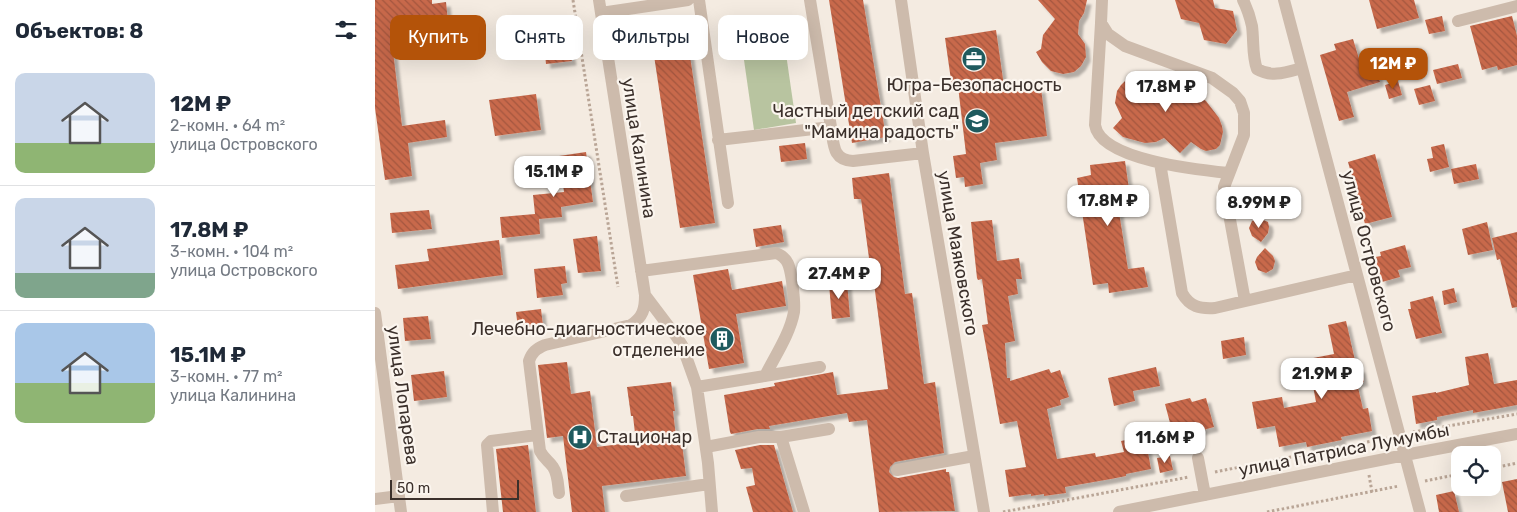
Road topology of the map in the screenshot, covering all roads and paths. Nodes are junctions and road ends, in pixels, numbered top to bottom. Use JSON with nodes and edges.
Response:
{"nodes":[{"id":1,"x":573,"y":0,"type":"edge"},
{"id":2,"x":599,"y":0,"type":"edge"},
{"id":3,"x":689,"y":0,"type":"edge"},
{"id":4,"x":699,"y":0,"type":"edge"},
{"id":5,"x":811,"y":0,"type":"edge"},
{"id":6,"x":901,"y":0,"type":"edge"},
{"id":7,"x":1102,"y":0,"type":"edge"},
{"id":8,"x":1243,"y":0,"type":"edge"},
{"id":9,"x":1284,"y":0,"type":"edge"},
{"id":10,"x":1517,"y":6,"type":"edge"},
{"id":11,"x":601,"y":13,"type":"junction"},
{"id":12,"x":1458,"y":21,"type":"dead end"},
{"id":13,"x":1101,"y":23,"type":"junction"},
{"id":14,"x":1302,"y":68,"type":"junction"},
{"id":15,"x":831,"y":127,"type":"junction"},
{"id":16,"x":718,"y":140,"type":"junction"},
{"id":17,"x":923,"y":153,"type":"junction"},
{"id":18,"x":1160,"y":163,"type":"junction"},
{"id":19,"x":1229,"y":173,"type":"junction"},
{"id":20,"x":728,"y":203,"type":"dead end"},
{"id":21,"x":641,"y":271,"type":"junction"},
{"id":22,"x":1357,"y":275,"type":"junction"},
{"id":23,"x":618,"y":287,"type":"dead end"},
{"id":24,"x":645,"y":295,"type":"junction"},
{"id":25,"x":1245,"y":301,"type":"junction"},
{"id":26,"x":375,"y":313,"type":"edge"},
{"id":27,"x":821,"y":367,"type":"dead end"},
{"id":28,"x":765,"y":376,"type":"junction"},
{"id":29,"x":697,"y":387,"type":"junction"},
{"id":30,"x":1517,"y":414,"type":"edge"},
{"id":31,"x":829,"y":429,"type":"dead end"},
{"id":32,"x":1517,"y":434,"type":"edge"},
{"id":33,"x":537,"y":435,"type":"junction"},
{"id":34,"x":1399,"y":435,"type":"junction"},
{"id":35,"x":781,"y":437,"type":"junction"},
{"id":36,"x":706,"y":447,"type":"junction"},
{"id":37,"x":1405,"y":455,"type":"junction"},
{"id":38,"x":974,"y":456,"type":"junction"},
{"id":39,"x":1198,"y":458,"type":"dead end"},
{"id":40,"x":1517,"y":463,"type":"edge"},
{"id":41,"x":1501,"y":466,"type":"edge"},
{"id":42,"x":897,"y":470,"type":"dead end"},
{"id":43,"x":1201,"y":475,"type":"junction"},
{"id":44,"x":1451,"y":476,"type":"edge"},
{"id":45,"x":709,"y":484,"type":"junction"},
{"id":46,"x":1412,"y":484,"type":"junction"},
{"id":47,"x":559,"y":493,"type":"dead end"},
{"id":48,"x":1205,"y":495,"type":"junction"},
{"id":49,"x":399,"y":496,"type":"junction"},
{"id":50,"x":626,"y":496,"type":"dead end"},
{"id":51,"x":375,"y":499,"type":"edge"},
{"id":52,"x":1019,"y":510,"type":"edge"},
{"id":53,"x":401,"y":512,"type":"edge"},
{"id":54,"x":493,"y":512,"type":"edge"},
{"id":55,"x":712,"y":512,"type":"edge"},
{"id":56,"x":804,"y":512,"type":"edge"},
{"id":57,"x":984,"y":512,"type":"edge"},
{"id":58,"x":1003,"y":512,"type":"edge"},
{"id":59,"x":1119,"y":512,"type":"edge"},
{"id":60,"x":1267,"y":512,"type":"edge"},
{"id":61,"x":1420,"y":512,"type":"edge"}],
"edges":[{"from":1,"to":23,"type":"path"},
{"from":2,"to":11,"type":"street","name":"улица Калинина"},
{"from":3,"to":11,"type":"street"},
{"from":4,"to":16,"type":"street"},
{"from":5,"to":15,"type":"street"},
{"from":6,"to":17,"type":"street","name":"улица Маяковского"},
{"from":7,"to":13,"type":"street"},
{"from":8,"to":14,"type":"street"},
{"from":9,"to":14,"type":"street","name":"улица Островского"},
{"from":10,"to":12,"type":"street"},
{"from":11,"to":21,"type":"street","name":"улица Калинина"},
{"from":13,"to":18,"type":"street"},
{"from":13,"to":19,"type":"street"},
{"from":14,"to":22,"type":"street","name":"улица Островского"},
{"from":15,"to":16,"type":"street"},
{"from":15,"to":17,"type":"street"},
{"from":16,"to":20,"type":"street"},
{"from":17,"to":38,"type":"street","name":"улица Маяковского"},
{"from":18,"to":19,"type":"street"},
{"from":18,"to":25,"type":"street"},
{"from":19,"to":25,"type":"street"},
{"from":21,"to":24,"type":"street","name":"улица Калинина"},
{"from":21,"to":28,"type":"street"},
{"from":22,"to":25,"type":"street"},
{"from":22,"to":34,"type":"street","name":"улица Островского"},
{"from":24,"to":29,"type":"street"},
{"from":24,"to":33,"type":"street"},
{"from":26,"to":49,"type":"street","name":"улица Лопарева"},
{"from":27,"to":28,"type":"street"},
{"from":28,"to":29,"type":"street"},
{"from":29,"to":36,"type":"street"},
{"from":30,"to":34,"type":"path"},
{"from":31,"to":35,"type":"street"},
{"from":32,"to":37,"type":"street","name":"улица Патриса Лумумбы"},
{"from":33,"to":47,"type":"street"},
{"from":33,"to":54,"type":"street"},
{"from":34,"to":37,"type":"street","name":"улица Островского"},
{"from":34,"to":43,"type":"path"},
{"from":35,"to":36,"type":"street"},
{"from":35,"to":56,"type":"street"},
{"from":36,"to":45,"type":"street"},
{"from":37,"to":46,"type":"street","name":"улица Островского"},
{"from":37,"to":48,"type":"street","name":"улица Патриса Лумумбы"},
{"from":38,"to":42,"type":"street"},
{"from":38,"to":57,"type":"street","name":"улица Маяковского"},
{"from":39,"to":43,"type":"street"},
{"from":40,"to":41,"type":"path"},
{"from":43,"to":48,"type":"street"},
{"from":43,"to":52,"type":"path"},
{"from":44,"to":46,"type":"path"},
{"from":45,"to":50,"type":"street"},
{"from":45,"to":55,"type":"street"},
{"from":46,"to":60,"type":"path"},
{"from":46,"to":61,"type":"street","name":"улица Островского"},
{"from":48,"to":59,"type":"street","name":"улица Патриса Лумумбы"},
{"from":49,"to":51,"type":"street"},
{"from":49,"to":53,"type":"street","name":"улица Лопарева"},
{"from":52,"to":58,"type":"path"}]}
